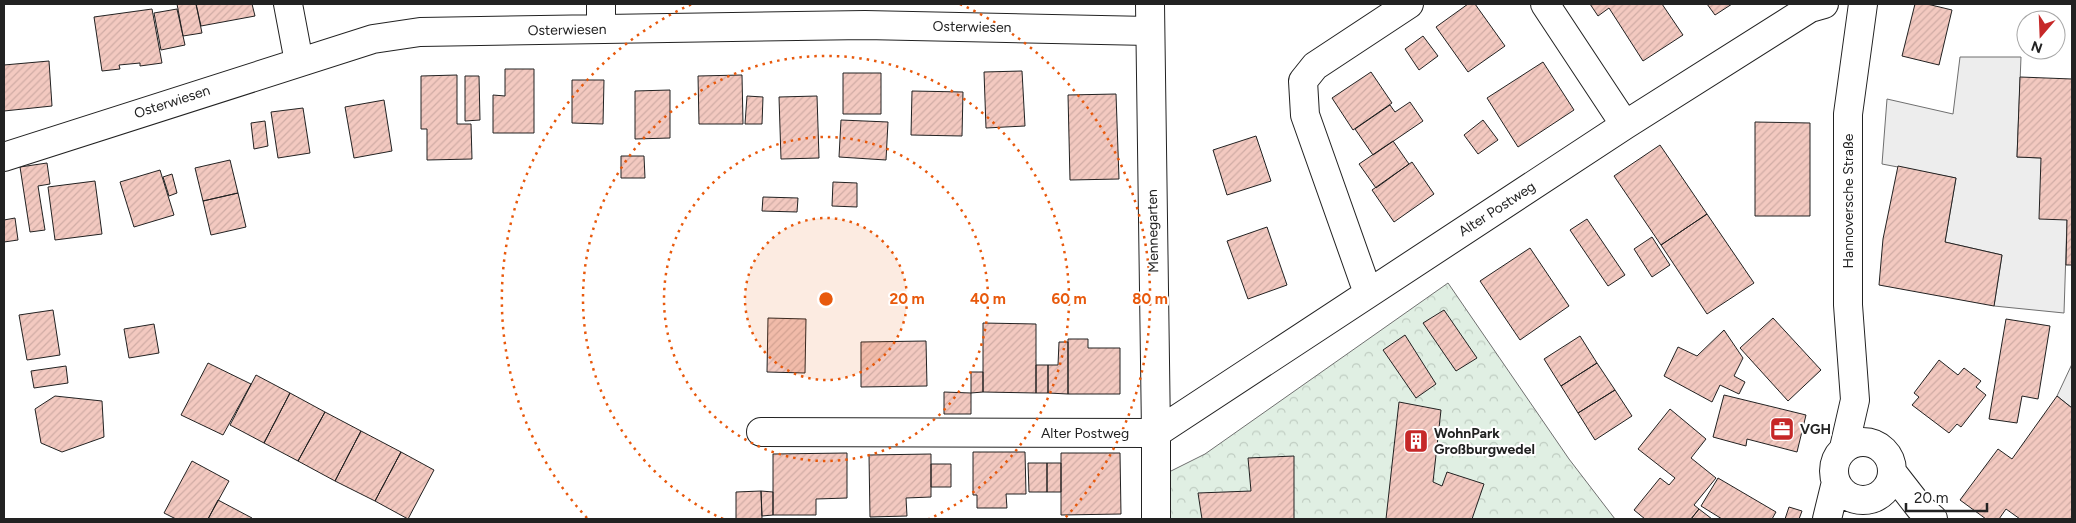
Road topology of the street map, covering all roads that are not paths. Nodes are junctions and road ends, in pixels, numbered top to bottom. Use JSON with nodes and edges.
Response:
{"nodes":[{"id":1,"x":288,"y":4,"type":"edge"},
{"id":2,"x":1150,"y":4,"type":"edge"},
{"id":3,"x":1409,"y":4,"type":"edge"},
{"id":4,"x":1545,"y":4,"type":"edge"},
{"id":5,"x":1824,"y":4,"type":"edge"},
{"id":6,"x":1863,"y":4,"type":"edge"},
{"id":7,"x":866,"y":14,"type":"edge"},
{"id":8,"x":601,"y":17,"type":"edge"},
{"id":9,"x":1149,"y":31,"type":"junction"},
{"id":10,"x":299,"y":62,"type":"junction"},
{"id":11,"x":1625,"y":125,"type":"junction"},
{"id":12,"x":4,"y":158,"type":"edge"},
{"id":13,"x":1368,"y":294,"type":"junction"},
{"id":14,"x":1855,"y":400,"type":"junction"},
{"id":15,"x":761,"y":432,"type":"dead end"},
{"id":16,"x":1156,"y":433,"type":"junction"},
{"id":17,"x":1876,"y":445,"type":"junction"},
{"id":18,"x":1844,"y":448,"type":"junction"},
{"id":19,"x":1892,"y":472,"type":"junction"},
{"id":20,"x":1836,"y":482,"type":"junction"},
{"id":21,"x":1868,"y":497,"type":"junction"},
{"id":22,"x":1926,"y":514,"type":"edge"},
{"id":23,"x":1156,"y":519,"type":"edge"},
{"id":24,"x":1827,"y":519,"type":"edge"},
{"id":25,"x":1839,"y":519,"type":"edge"}],
"edges":[{"from":1,"to":10,"type":"street"},
{"from":2,"to":9,"type":"street","name":"Mennegarten"},
{"from":3,"to":13,"type":"street"},
{"from":4,"to":11,"type":"street"},
{"from":5,"to":11,"type":"street","name":"Alter Postweg"},
{"from":6,"to":14,"type":"street","name":"Hannoversche Straße"},
{"from":7,"to":8,"type":"street","name":"Osterwiesen"},
{"from":7,"to":9,"type":"street","name":"Osterwiesen"},
{"from":8,"to":10,"type":"street","name":"Osterwiesen"},
{"from":9,"to":16,"type":"street","name":"Mennegarten"},
{"from":10,"to":12,"type":"street","name":"Osterwiesen"},
{"from":11,"to":13,"type":"street","name":"Alter Postweg"},
{"from":13,"to":16,"type":"street","name":"Alter Postweg"},
{"from":14,"to":17,"type":"street","name":"Hannoversche Straße"},
{"from":14,"to":18,"type":"street","name":"Hannoversche Straße"},
{"from":15,"to":16,"type":"street","name":"Alter Postweg"},
{"from":16,"to":23,"type":"street","name":"Mennegarten"},
{"from":17,"to":18,"type":"street"},
{"from":17,"to":19,"type":"street"},
{"from":18,"to":20,"type":"street"},
{"from":19,"to":21,"type":"street"},
{"from":19,"to":22,"type":"street"},
{"from":20,"to":21,"type":"street"},
{"from":20,"to":24,"type":"street"},
{"from":21,"to":22,"type":"street"},
{"from":21,"to":25,"type":"street"}]}
